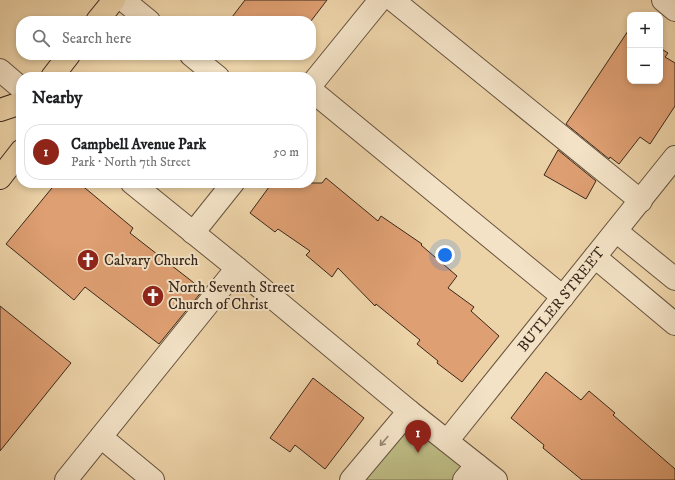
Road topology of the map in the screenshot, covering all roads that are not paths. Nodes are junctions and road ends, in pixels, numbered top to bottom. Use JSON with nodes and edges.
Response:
{"nodes":[{"id":1,"x":114,"y":0,"type":"edge"},
{"id":2,"x":123,"y":0,"type":"edge"},
{"id":3,"x":380,"y":0,"type":"edge"},
{"id":4,"x":393,"y":0,"type":"edge"},
{"id":5,"x":663,"y":0,"type":"edge"},
{"id":6,"x":675,"y":10,"type":"edge"},
{"id":7,"x":101,"y":16,"type":"edge"},
{"id":8,"x":143,"y":16,"type":"edge"},
{"id":9,"x":66,"y":60,"type":"edge"},
{"id":10,"x":197,"y":60,"type":"edge"},
{"id":11,"x":0,"y":70,"type":"edge"},
{"id":12,"x":56,"y":72,"type":"edge"},
{"id":13,"x":212,"y":72,"type":"edge"},
{"id":14,"x":316,"y":79,"type":"edge"},
{"id":15,"x":16,"y":84,"type":"edge"},
{"id":16,"x":316,"y":94,"type":"edge"},
{"id":17,"x":16,"y":105,"type":"edge"},
{"id":18,"x":0,"y":110,"type":"edge"},
{"id":19,"x":16,"y":157,"type":"edge"},
{"id":20,"x":675,"y":157,"type":"edge"},
{"id":21,"x":0,"y":178,"type":"edge"},
{"id":22,"x":138,"y":188,"type":"edge"},
{"id":23,"x":229,"y":188,"type":"edge"},
{"id":24,"x":641,"y":201,"type":"junction"},
{"id":25,"x":616,"y":231,"type":"junction"},
{"id":26,"x":193,"y":234,"type":"junction"},
{"id":27,"x":595,"y":257,"type":"junction"},
{"id":28,"x":237,"y":268,"type":"junction"},
{"id":29,"x":675,"y":279,"type":"edge"},
{"id":30,"x":563,"y":297,"type":"junction"},
{"id":31,"x":675,"y":324,"type":"edge"},
{"id":32,"x":409,"y":411,"type":"junction"},
{"id":33,"x":101,"y":437,"type":"junction"},
{"id":34,"x":447,"y":441,"type":"junction"},
{"id":35,"x":470,"y":472,"type":"edge"},
{"id":36,"x":66,"y":480,"type":"edge"},
{"id":37,"x":153,"y":480,"type":"edge"},
{"id":38,"x":351,"y":480,"type":"edge"},
{"id":39,"x":496,"y":480,"type":"edge"}],
"edges":[{"from":1,"to":7,"type":"highway"},
{"from":2,"to":8,"type":"street"},
{"from":3,"to":14,"type":"street"},
{"from":4,"to":24,"type":"street"},
{"from":5,"to":6,"type":"street"},
{"from":9,"to":12,"type":"highway"},
{"from":10,"to":13,"type":"street"},
{"from":11,"to":15,"type":"street"},
{"from":16,"to":30,"type":"street"},
{"from":17,"to":18,"type":"highway"},
{"from":19,"to":21,"type":"highway"},
{"from":20,"to":24,"type":"street","name":"BUTLER STREET"},
{"from":22,"to":26,"type":"street"},
{"from":23,"to":26,"type":"street"},
{"from":24,"to":25,"type":"street","name":"BUTLER STREET"},
{"from":25,"to":27,"type":"street","name":"BUTLER STREET"},
{"from":25,"to":29,"type":"street"},
{"from":26,"to":28,"type":"street"},
{"from":27,"to":30,"type":"street","name":"BUTLER STREET"},
{"from":27,"to":31,"type":"street"},
{"from":28,"to":32,"type":"street"},
{"from":28,"to":33,"type":"street"},
{"from":30,"to":34,"type":"street","name":"BUTLER STREET"},
{"from":32,"to":34,"type":"street"},
{"from":32,"to":38,"type":"street","one_way":true},
{"from":33,"to":36,"type":"street"},
{"from":33,"to":37,"type":"street"},
{"from":34,"to":35,"type":"street"},
{"from":35,"to":39,"type":"street"}]}
